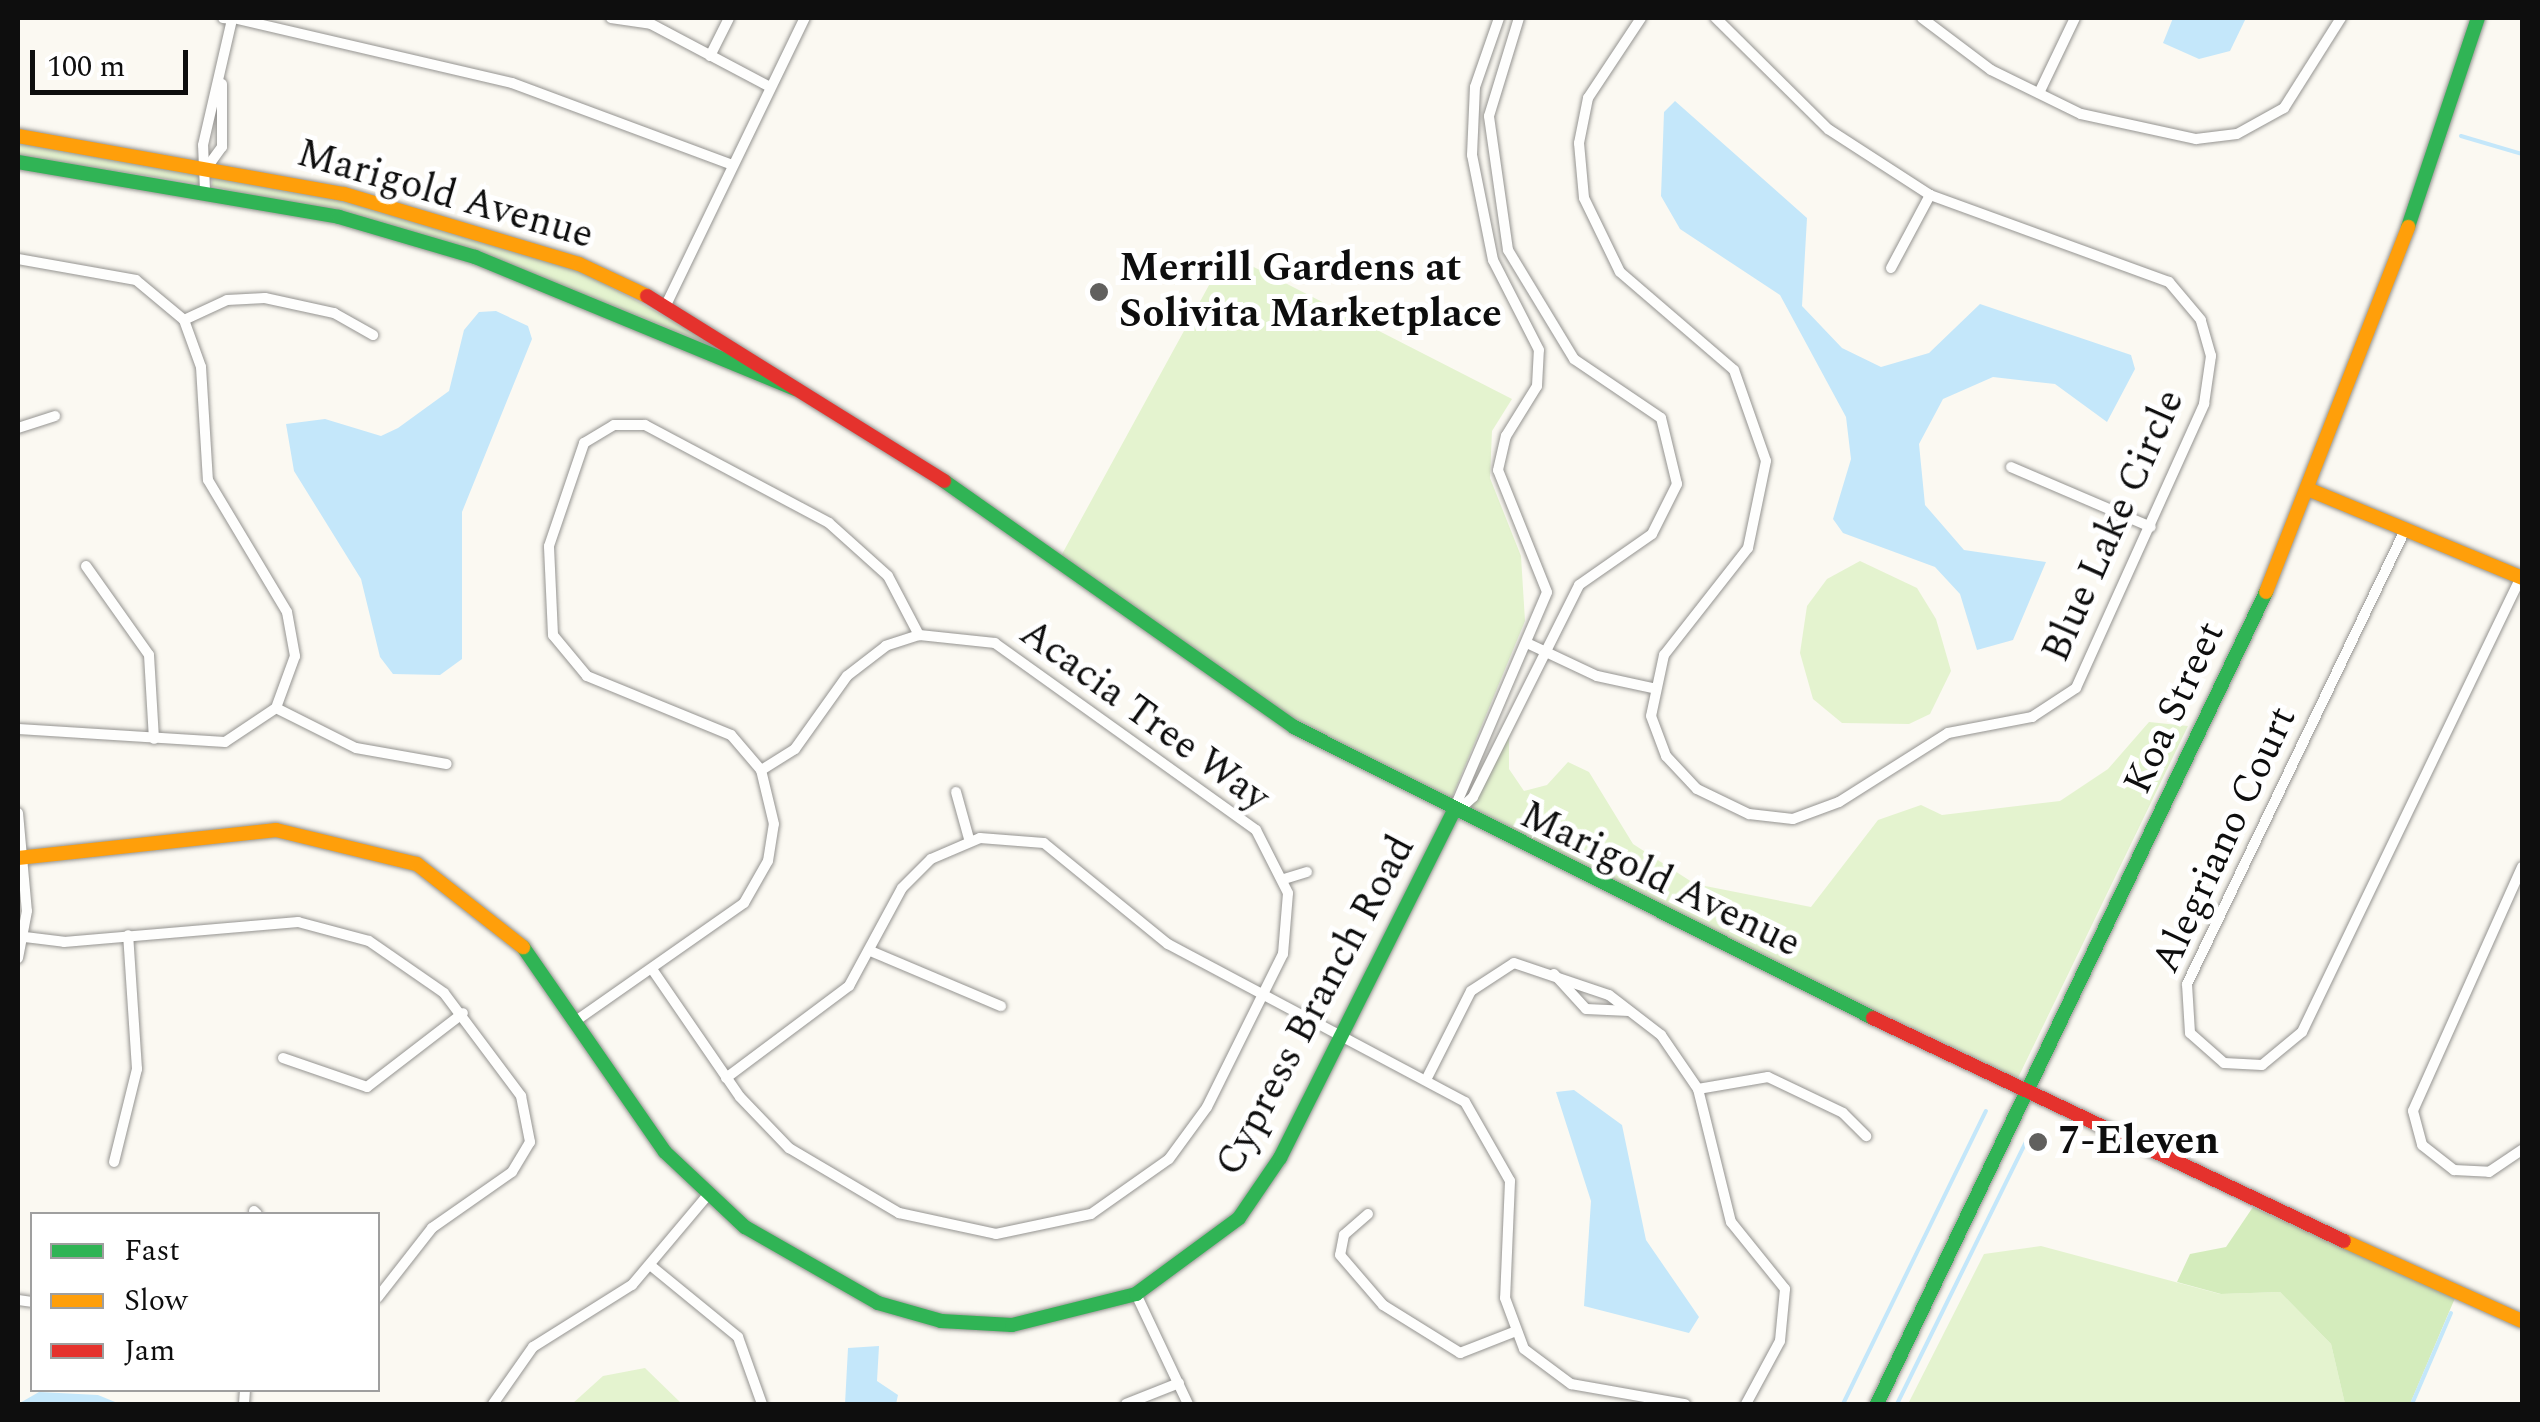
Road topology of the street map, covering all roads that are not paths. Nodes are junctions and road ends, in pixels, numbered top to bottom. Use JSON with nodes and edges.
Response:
{"nodes":[{"id":1,"x":229,"y":18,"type":"edge"},
{"id":2,"x":610,"y":18,"type":"edge"},
{"id":3,"x":729,"y":18,"type":"edge"},
{"id":4,"x":805,"y":18,"type":"edge"},
{"id":5,"x":1499,"y":18,"type":"edge"},
{"id":6,"x":1520,"y":18,"type":"edge"},
{"id":7,"x":1641,"y":18,"type":"edge"},
{"id":8,"x":1716,"y":18,"type":"edge"},
{"id":9,"x":1922,"y":18,"type":"edge"},
{"id":10,"x":2075,"y":18,"type":"edge"},
{"id":11,"x":2342,"y":18,"type":"edge"},
{"id":12,"x":2478,"y":18,"type":"edge"},
{"id":13,"x":710,"y":56,"type":"junction"},
{"id":14,"x":222,"y":84,"type":"junction"},
{"id":15,"x":770,"y":88,"type":"junction"},
{"id":16,"x":2039,"y":93,"type":"junction"},
{"id":17,"x":18,"y":136,"type":"edge"},
{"id":18,"x":18,"y":162,"type":"edge"},
{"id":19,"x":732,"y":164,"type":"junction"},
{"id":20,"x":208,"y":166,"type":"junction"},
{"id":21,"x":205,"y":190,"type":"junction"},
{"id":22,"x":1930,"y":195,"type":"junction"},
{"id":23,"x":18,"y":259,"type":"edge"},
{"id":24,"x":1891,"y":268,"type":"dead end"},
{"id":25,"x":666,"y":305,"type":"junction"},
{"id":26,"x":184,"y":320,"type":"junction"},
{"id":27,"x":373,"y":336,"type":"dead end"},
{"id":28,"x":823,"y":401,"type":"junction"},
{"id":29,"x":55,"y":416,"type":"dead end"},
{"id":30,"x":18,"y":428,"type":"edge"},
{"id":31,"x":2011,"y":467,"type":"dead end"},
{"id":32,"x":2310,"y":490,"type":"junction"},
{"id":33,"x":2151,"y":526,"type":"junction"},
{"id":34,"x":2406,"y":528,"type":"junction"},
{"id":35,"x":86,"y":566,"type":"dead end"},
{"id":36,"x":2522,"y":578,"type":"edge"},
{"id":37,"x":919,"y":635,"type":"junction"},
{"id":38,"x":1530,"y":644,"type":"junction"},
{"id":39,"x":1544,"y":652,"type":"junction"},
{"id":40,"x":1652,"y":688,"type":"junction"},
{"id":41,"x":276,"y":708,"type":"junction"},
{"id":42,"x":18,"y":729,"type":"edge"},
{"id":43,"x":154,"y":739,"type":"junction"},
{"id":44,"x":447,"y":764,"type":"dead end"},
{"id":45,"x":761,"y":770,"type":"junction"},
{"id":46,"x":956,"y":792,"type":"dead end"},
{"id":47,"x":18,"y":813,"type":"edge"},
{"id":48,"x":1452,"y":816,"type":"junction"},
{"id":49,"x":969,"y":840,"type":"junction"},
{"id":50,"x":20,"y":858,"type":"edge"},
{"id":51,"x":2522,"y":867,"type":"edge"},
{"id":52,"x":1307,"y":872,"type":"dead end"},
{"id":53,"x":1284,"y":879,"type":"junction"},
{"id":54,"x":128,"y":935,"type":"junction"},
{"id":55,"x":26,"y":937,"type":"junction"},
{"id":56,"x":873,"y":952,"type":"junction"},
{"id":57,"x":18,"y":958,"type":"edge"},
{"id":58,"x":1545,"y":967,"type":"junction"},
{"id":59,"x":652,"y":969,"type":"junction"},
{"id":60,"x":1264,"y":994,"type":"junction"},
{"id":61,"x":1001,"y":1006,"type":"dead end"},
{"id":62,"x":463,"y":1013,"type":"junction"},
{"id":63,"x":1640,"y":1015,"type":"junction"},
{"id":64,"x":577,"y":1020,"type":"junction"},
{"id":65,"x":1342,"y":1033,"type":"junction"},
{"id":66,"x":282,"y":1058,"type":"dead end"},
{"id":67,"x":1428,"y":1076,"type":"junction"},
{"id":68,"x":726,"y":1078,"type":"junction"},
{"id":69,"x":1698,"y":1089,"type":"junction"},
{"id":70,"x":2027,"y":1094,"type":"junction"},
{"id":71,"x":1866,"y":1136,"type":"dead end"},
{"id":72,"x":2522,"y":1150,"type":"edge"},
{"id":73,"x":114,"y":1162,"type":"dead end"},
{"id":74,"x":707,"y":1196,"type":"junction"},
{"id":75,"x":1368,"y":1214,"type":"dead end"},
{"id":76,"x":650,"y":1265,"type":"junction"},
{"id":77,"x":1136,"y":1294,"type":"junction"},
{"id":78,"x":380,"y":1295,"type":"edge"},
{"id":79,"x":2522,"y":1321,"type":"edge"},
{"id":80,"x":1514,"y":1332,"type":"junction"},
{"id":81,"x":1179,"y":1383,"type":"junction"},
{"id":82,"x":493,"y":1404,"type":"edge"},
{"id":83,"x":762,"y":1404,"type":"edge"},
{"id":84,"x":1126,"y":1404,"type":"edge"},
{"id":85,"x":1188,"y":1404,"type":"edge"},
{"id":86,"x":1685,"y":1404,"type":"edge"},
{"id":87,"x":1746,"y":1404,"type":"edge"},
{"id":88,"x":1877,"y":1404,"type":"edge"}],
"edges":[{"from":1,"to":14,"type":"street"},
{"from":1,"to":19,"type":"street"},
{"from":2,"to":13,"type":"street"},
{"from":3,"to":13,"type":"street"},
{"from":4,"to":15,"type":"street"},
{"from":5,"to":38,"type":"street"},
{"from":6,"to":39,"type":"street"},
{"from":7,"to":40,"type":"street"},
{"from":8,"to":22,"type":"street","name":"Blue Lake Circle"},
{"from":9,"to":16,"type":"street"},
{"from":10,"to":16,"type":"street"},
{"from":11,"to":16,"type":"street"},
{"from":12,"to":32,"type":"main road","name":"Koa Street"},
{"from":13,"to":15,"type":"street"},
{"from":14,"to":20,"type":"street"},
{"from":14,"to":20,"type":"street"},
{"from":15,"to":19,"type":"street"},
{"from":17,"to":20,"type":"main road","name":"Marigold Avenue"},
{"from":18,"to":21,"type":"main road","name":"Marigold Avenue"},
{"from":19,"to":25,"type":"street"},
{"from":20,"to":21,"type":"street"},
{"from":20,"to":25,"type":"main road","name":"Marigold Avenue"},
{"from":21,"to":28,"type":"main road","name":"Marigold Avenue"},
{"from":22,"to":24,"type":"street"},
{"from":22,"to":33,"type":"street","name":"Blue Lake Circle"},
{"from":23,"to":26,"type":"street"},
{"from":25,"to":28,"type":"main road","name":"Marigold Avenue"},
{"from":26,"to":27,"type":"street"},
{"from":26,"to":41,"type":"street"},
{"from":28,"to":48,"type":"main road","name":"Marigold Avenue"},
{"from":29,"to":30,"type":"street"},
{"from":31,"to":33,"type":"street"},
{"from":32,"to":34,"type":"main road"},
{"from":32,"to":70,"type":"main road","name":"Koa Street"},
{"from":33,"to":40,"type":"street","name":"Blue Lake Circle"},
{"from":34,"to":36,"type":"main road"},
{"from":34,"to":36,"type":"street","name":"Alegriano Court"},
{"from":35,"to":43,"type":"street"},
{"from":37,"to":45,"type":"street","name":"Acacia Tree Way"},
{"from":37,"to":45,"type":"street"},
{"from":37,"to":53,"type":"street","name":"Acacia Tree Way"},
{"from":38,"to":39,"type":"street"},
{"from":38,"to":48,"type":"street"},
{"from":39,"to":40,"type":"street"},
{"from":39,"to":48,"type":"street"},
{"from":41,"to":43,"type":"street"},
{"from":41,"to":44,"type":"street"},
{"from":42,"to":43,"type":"street"},
{"from":45,"to":59,"type":"street"},
{"from":46,"to":49,"type":"street"},
{"from":47,"to":50,"type":"street"},
{"from":48,"to":65,"type":"main road","name":"Cypress Branch Road"},
{"from":48,"to":70,"type":"main road","name":"Marigold Avenue"},
{"from":49,"to":56,"type":"street"},
{"from":49,"to":60,"type":"street"},
{"from":50,"to":55,"type":"street"},
{"from":50,"to":64,"type":"main road","name":"Cypress Branch Road"},
{"from":51,"to":72,"type":"street"},
{"from":52,"to":53,"type":"street"},
{"from":53,"to":60,"type":"street","name":"Acacia Tree Way"},
{"from":54,"to":55,"type":"street"},
{"from":54,"to":62,"type":"street"},
{"from":54,"to":73,"type":"street"},
{"from":55,"to":57,"type":"street"},
{"from":56,"to":61,"type":"street"},
{"from":56,"to":68,"type":"street"},
{"from":58,"to":63,"type":"street"},
{"from":58,"to":63,"type":"street"},
{"from":58,"to":67,"type":"street"},
{"from":59,"to":64,"type":"street"},
{"from":59,"to":68,"type":"street","name":"Acacia Tree Way"},
{"from":60,"to":65,"type":"street"},
{"from":60,"to":68,"type":"street","name":"Acacia Tree Way"},
{"from":62,"to":66,"type":"street"},
{"from":62,"to":78,"type":"street"},
{"from":63,"to":69,"type":"street"},
{"from":64,"to":74,"type":"main road","name":"Cypress Branch Road"},
{"from":65,"to":67,"type":"street"},
{"from":65,"to":77,"type":"main road","name":"Cypress Branch Road"},
{"from":67,"to":80,"type":"street"},
{"from":69,"to":71,"type":"street"},
{"from":69,"to":87,"type":"street"},
{"from":70,"to":79,"type":"main road","name":"Marigold Avenue"},
{"from":70,"to":88,"type":"main road","name":"Koa Street"},
{"from":74,"to":76,"type":"street"},
{"from":74,"to":77,"type":"main road","name":"Cypress Branch Road"},
{"from":75,"to":80,"type":"street"},
{"from":76,"to":82,"type":"street"},
{"from":76,"to":83,"type":"street"},
{"from":77,"to":81,"type":"street"},
{"from":80,"to":86,"type":"street"},
{"from":81,"to":84,"type":"street"},
{"from":81,"to":85,"type":"street"}]}
